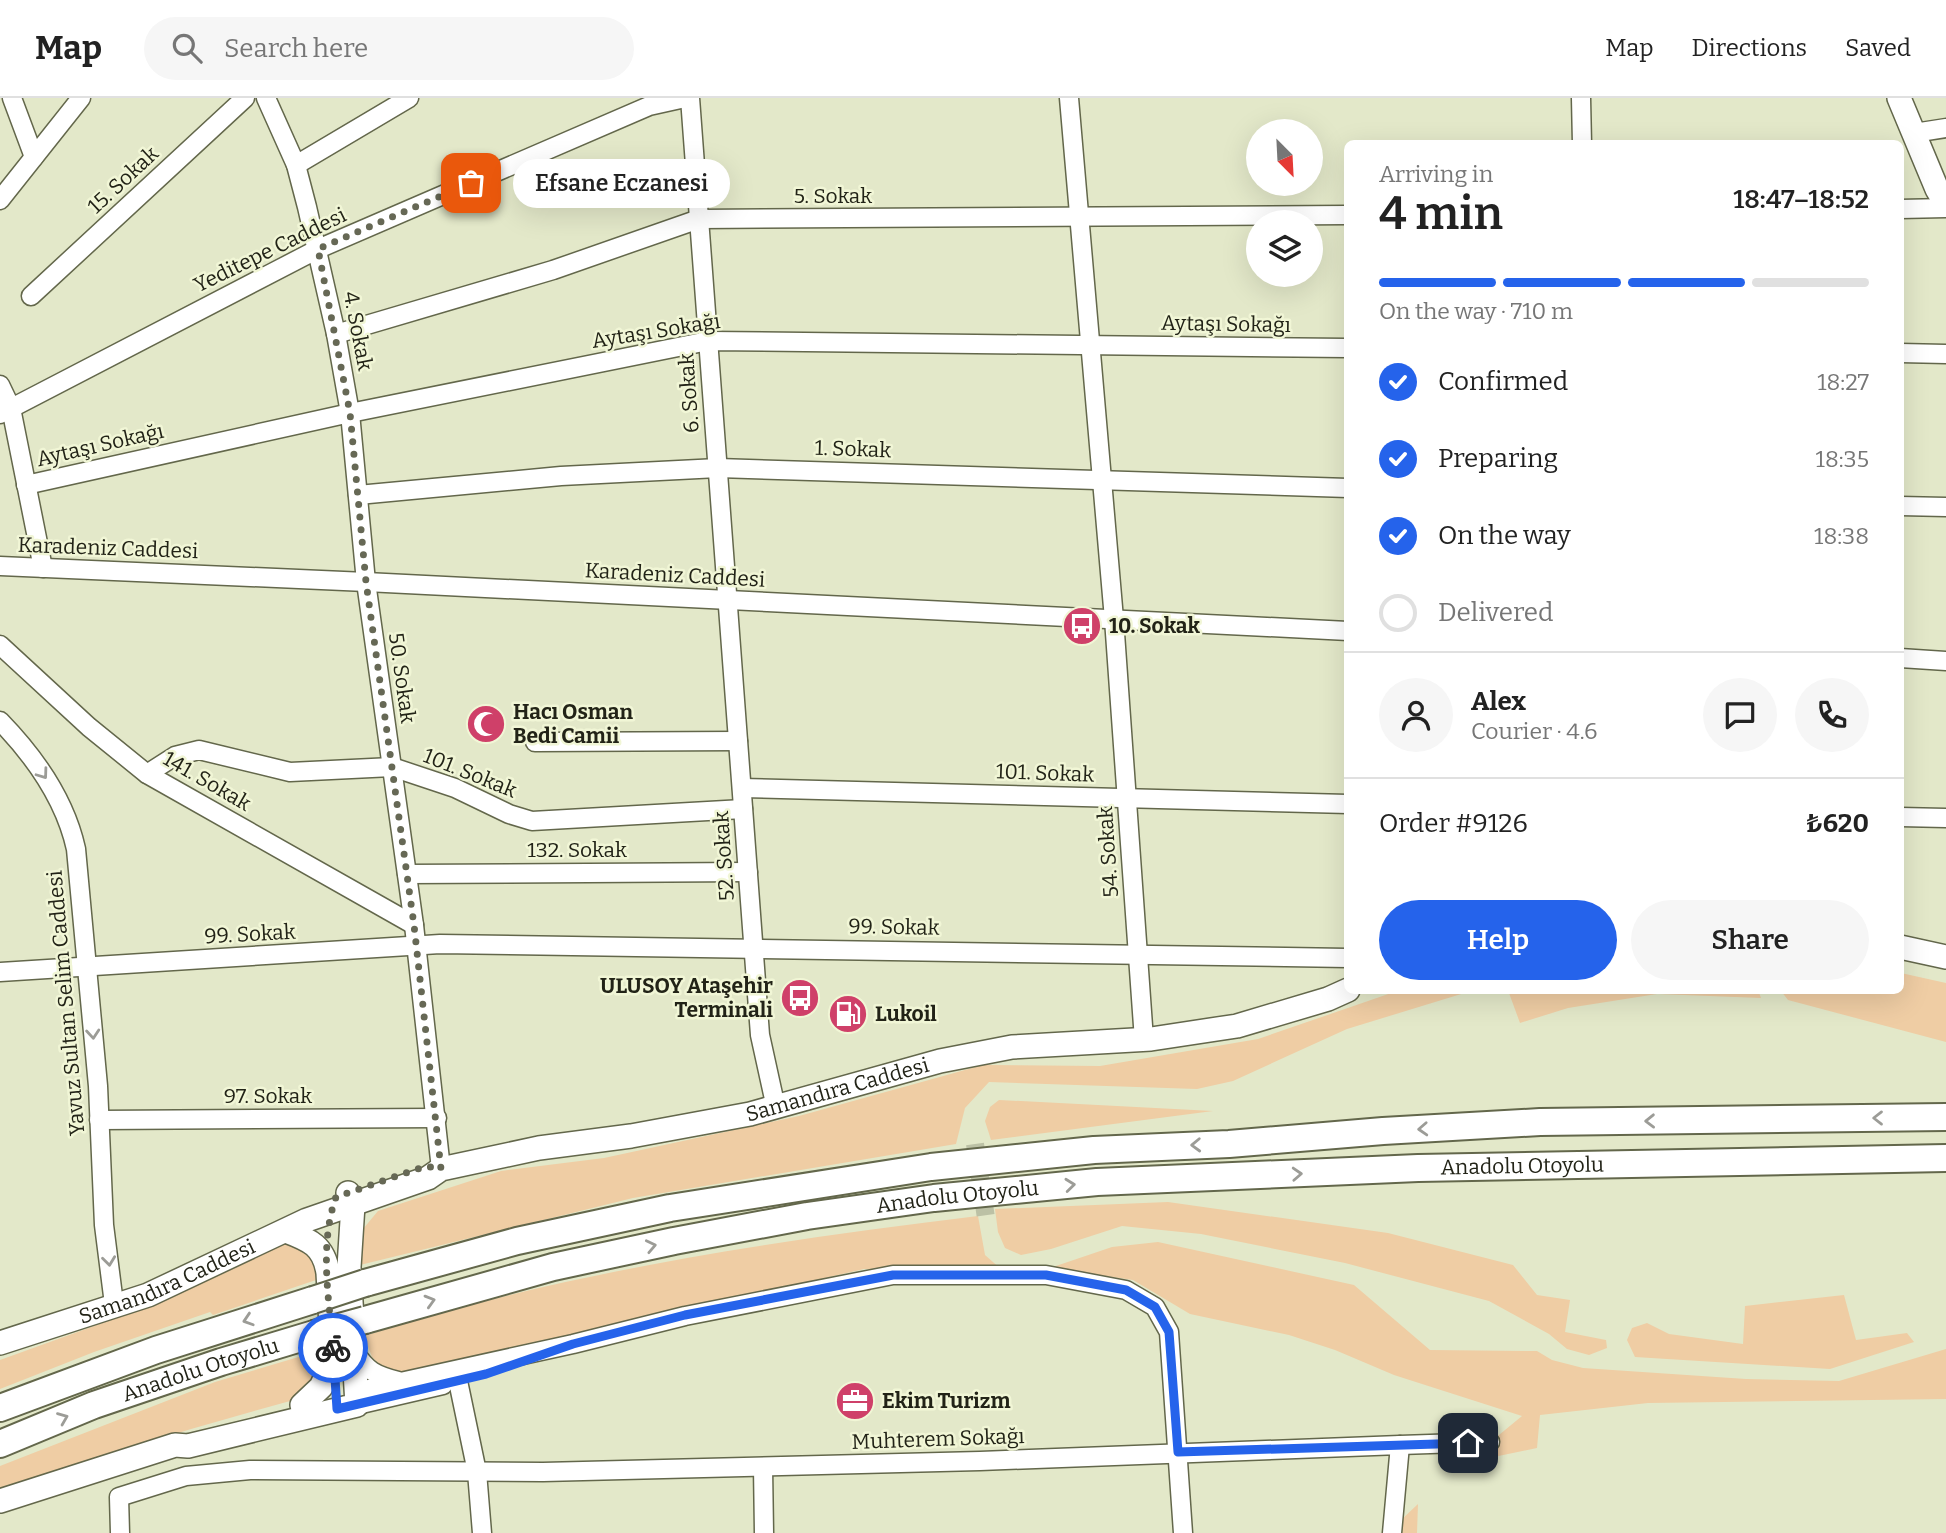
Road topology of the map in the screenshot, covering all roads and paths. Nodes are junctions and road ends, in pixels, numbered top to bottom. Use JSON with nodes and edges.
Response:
{"nodes":[{"id":1,"x":12,"y":98,"type":"edge"},
{"id":2,"x":81,"y":98,"type":"edge"},
{"id":3,"x":245,"y":98,"type":"edge"},
{"id":4,"x":266,"y":98,"type":"edge"},
{"id":5,"x":409,"y":98,"type":"edge"},
{"id":6,"x":688,"y":98,"type":"edge"},
{"id":7,"x":1069,"y":98,"type":"edge"},
{"id":8,"x":1581,"y":98,"type":"edge"},
{"id":9,"x":1899,"y":98,"type":"edge"},
{"id":10,"x":1946,"y":128,"type":"edge"},
{"id":11,"x":1914,"y":134,"type":"junction"},
{"id":12,"x":1582,"y":140,"type":"edge"},
{"id":13,"x":34,"y":157,"type":"junction"},
{"id":14,"x":296,"y":165,"type":"junction"},
{"id":15,"x":1944,"y":197,"type":"edge"},
{"id":16,"x":0,"y":200,"type":"edge"},
{"id":17,"x":1904,"y":208,"type":"edge"},
{"id":18,"x":1344,"y":215,"type":"edge"},
{"id":19,"x":1079,"y":217,"type":"junction"},
{"id":20,"x":699,"y":219,"type":"junction"},
{"id":21,"x":318,"y":249,"type":"junction"},
{"id":22,"x":31,"y":296,"type":"dead end"},
{"id":23,"x":336,"y":334,"type":"junction"},
{"id":24,"x":708,"y":341,"type":"junction"},
{"id":25,"x":1090,"y":345,"type":"junction"},
{"id":26,"x":1344,"y":348,"type":"edge"},
{"id":27,"x":1904,"y":354,"type":"edge"},
{"id":28,"x":1946,"y":354,"type":"edge"},
{"id":29,"x":0,"y":385,"type":"edge"},
{"id":30,"x":6,"y":411,"type":"edge"},
{"id":31,"x":350,"y":413,"type":"junction"},
{"id":32,"x":718,"y":468,"type":"junction"},
{"id":33,"x":1101,"y":480,"type":"junction"},
{"id":34,"x":26,"y":485,"type":"junction"},
{"id":35,"x":1344,"y":488,"type":"edge"},
{"id":36,"x":358,"y":495,"type":"junction"},
{"id":37,"x":1904,"y":506,"type":"edge"},
{"id":38,"x":1946,"y":507,"type":"edge"},
{"id":39,"x":0,"y":566,"type":"edge"},
{"id":40,"x":43,"y":569,"type":"junction"},
{"id":41,"x":366,"y":582,"type":"junction"},
{"id":42,"x":728,"y":600,"type":"junction"},
{"id":43,"x":1114,"y":619,"type":"junction"},
{"id":44,"x":1344,"y":631,"type":"edge"},
{"id":45,"x":0,"y":645,"type":"edge"},
{"id":46,"x":1904,"y":658,"type":"edge"},
{"id":47,"x":1946,"y":661,"type":"edge"},
{"id":48,"x":0,"y":722,"type":"edge"},
{"id":49,"x":738,"y":741,"type":"junction"},
{"id":50,"x":535,"y":742,"type":"dead end"},
{"id":51,"x":392,"y":767,"type":"junction"},
{"id":52,"x":147,"y":774,"type":"junction"},
{"id":53,"x":742,"y":788,"type":"junction"},
{"id":54,"x":1126,"y":798,"type":"junction"},
{"id":55,"x":1344,"y":804,"type":"edge"},
{"id":56,"x":743,"y":809,"type":"junction"},
{"id":57,"x":1904,"y":817,"type":"edge"},
{"id":58,"x":1946,"y":818,"type":"edge"},
{"id":59,"x":748,"y":872,"type":"junction"},
{"id":60,"x":407,"y":874,"type":"junction"},
{"id":61,"x":414,"y":925,"type":"junction"},
{"id":62,"x":416,"y":947,"type":"junction"},
{"id":63,"x":754,"y":948,"type":"junction"},
{"id":64,"x":1904,"y":948,"type":"edge"},
{"id":65,"x":1138,"y":954,"type":"junction"},
{"id":66,"x":1946,"y":957,"type":"edge"},
{"id":67,"x":1344,"y":958,"type":"edge"},
{"id":68,"x":87,"y":966,"type":"junction"},
{"id":69,"x":0,"y":972,"type":"edge"},
{"id":70,"x":1344,"y":992,"type":"edge"},
{"id":71,"x":1144,"y":1040,"type":"junction"},
{"id":72,"x":776,"y":1108,"type":"junction"},
{"id":73,"x":1946,"y":1117,"type":"edge"},
{"id":74,"x":437,"y":1118,"type":"junction"},
{"id":75,"x":99,"y":1120,"type":"junction"},
{"id":76,"x":1946,"y":1158,"type":"edge"},
{"id":77,"x":441,"y":1169,"type":"junction"},
{"id":78,"x":387,"y":1193,"type":"junction"},
{"id":79,"x":342,"y":1202,"type":"junction"},
{"id":80,"x":286,"y":1231,"type":"junction"},
{"id":81,"x":351,"y":1235,"type":"junction"},
{"id":82,"x":328,"y":1273,"type":"junction"},
{"id":83,"x":114,"y":1304,"type":"junction"},
{"id":84,"x":0,"y":1343,"type":"edge"},
{"id":85,"x":573,"y":1344,"type":"junction"},
{"id":86,"x":353,"y":1349,"type":"junction"},
{"id":87,"x":333,"y":1361,"type":"junction"},
{"id":88,"x":398,"y":1381,"type":"junction"},
{"id":89,"x":458,"y":1381,"type":"junction"},
{"id":90,"x":346,"y":1401,"type":"junction"},
{"id":91,"x":302,"y":1405,"type":"junction"},
{"id":92,"x":0,"y":1408,"type":"edge"},
{"id":93,"x":1490,"y":1442,"type":"dead end"},
{"id":94,"x":0,"y":1444,"type":"edge"},
{"id":95,"x":175,"y":1445,"type":"junction"},
{"id":96,"x":1400,"y":1445,"type":"junction"},
{"id":97,"x":1178,"y":1452,"type":"junction"},
{"id":98,"x":763,"y":1467,"type":"junction"},
{"id":99,"x":477,"y":1472,"type":"junction"},
{"id":100,"x":186,"y":1476,"type":"junction"},
{"id":101,"x":0,"y":1501,"type":"edge"},
{"id":102,"x":120,"y":1533,"type":"edge"},
{"id":103,"x":482,"y":1533,"type":"edge"},
{"id":104,"x":764,"y":1533,"type":"edge"},
{"id":105,"x":1183,"y":1533,"type":"edge"},
{"id":106,"x":1392,"y":1533,"type":"edge"}],
"edges":[{"from":1,"to":13,"type":"street"},
{"from":2,"to":13,"type":"street"},
{"from":3,"to":22,"type":"street","name":"15. Sokak"},
{"from":4,"to":14,"type":"street","name":"4. Sokak"},
{"from":5,"to":14,"type":"street"},
{"from":6,"to":20,"type":"street","name":"6. Sokak"},
{"from":6,"to":21,"type":"street","name":"Yeditepe Caddesi"},
{"from":7,"to":19,"type":"street"},
{"from":8,"to":12,"type":"street"},
{"from":9,"to":11,"type":"main road"},
{"from":10,"to":11,"type":"street"},
{"from":11,"to":15,"type":"main road"},
{"from":13,"to":16,"type":"street"},
{"from":14,"to":21,"type":"street","name":"4. Sokak"},
{"from":15,"to":17,"type":"street"},
{"from":18,"to":19,"type":"street","name":"5. Sokak"},
{"from":19,"to":20,"type":"street","name":"5. Sokak"},
{"from":19,"to":25,"type":"street"},
{"from":20,"to":23,"type":"street","name":"5. Sokak"},
{"from":20,"to":24,"type":"street","name":"6. Sokak"},
{"from":21,"to":23,"type":"street","name":"4. Sokak"},
{"from":21,"to":30,"type":"street","name":"Yeditepe Caddesi"},
{"from":23,"to":31,"type":"street","name":"4. Sokak"},
{"from":24,"to":25,"type":"street","name":"Aytaşı Sokağı"},
{"from":24,"to":31,"type":"street","name":"Aytaşı Sokağı"},
{"from":24,"to":32,"type":"street","name":"6. Sokak"},
{"from":25,"to":26,"type":"street","name":"Aytaşı Sokağı"},
{"from":25,"to":33,"type":"street"},
{"from":27,"to":28,"type":"street"},
{"from":29,"to":30,"type":"street"},
{"from":30,"to":34,"type":"street"},
{"from":31,"to":34,"type":"street","name":"Aytaşı Sokağı"},
{"from":31,"to":36,"type":"street","name":"4. Sokak"},
{"from":32,"to":33,"type":"street","name":"1. Sokak"},
{"from":32,"to":36,"type":"street","name":"1. Sokak"},
{"from":32,"to":42,"type":"street","name":"6. Sokak"},
{"from":33,"to":35,"type":"street","name":"1. Sokak"},
{"from":33,"to":43,"type":"street"},
{"from":34,"to":40,"type":"street"},
{"from":36,"to":41,"type":"street","name":"4. Sokak"},
{"from":37,"to":38,"type":"street"},
{"from":39,"to":40,"type":"street","name":"Karadeniz Caddesi"},
{"from":40,"to":41,"type":"street","name":"Karadeniz Caddesi"},
{"from":41,"to":42,"type":"street","name":"Karadeniz Caddesi"},
{"from":41,"to":51,"type":"street","name":"50. Sokak"},
{"from":42,"to":43,"type":"street","name":"Karadeniz Caddesi"},
{"from":42,"to":49,"type":"street","name":"52. Sokak"},
{"from":43,"to":44,"type":"street","name":"Karadeniz Caddesi"},
{"from":43,"to":54,"type":"street","name":"54. Sokak"},
{"from":45,"to":52,"type":"street","name":"141. Sokak"},
{"from":46,"to":47,"type":"street"},
{"from":48,"to":68,"type":"street","name":"Yavuz Sultan Selim Caddesi","one_way":true},
{"from":49,"to":50,"type":"street"},
{"from":49,"to":53,"type":"street","name":"52. Sokak"},
{"from":51,"to":52,"type":"street","name":"101. Sokak"},
{"from":51,"to":56,"type":"street","name":"101. Sokak"},
{"from":51,"to":60,"type":"street","name":"50. Sokak"},
{"from":52,"to":61,"type":"street","name":"141. Sokak"},
{"from":53,"to":54,"type":"street","name":"101. Sokak"},
{"from":53,"to":56,"type":"street","name":"52. Sokak"},
{"from":54,"to":55,"type":"street","name":"101. Sokak"},
{"from":54,"to":65,"type":"street","name":"54. Sokak"},
{"from":56,"to":59,"type":"street","name":"52. Sokak"},
{"from":57,"to":58,"type":"street"},
{"from":59,"to":60,"type":"street","name":"132. Sokak"},
{"from":59,"to":63,"type":"street","name":"52. Sokak"},
{"from":60,"to":61,"type":"street","name":"50. Sokak"},
{"from":61,"to":62,"type":"street","name":"50. Sokak"},
{"from":62,"to":63,"type":"street","name":"99. Sokak"},
{"from":62,"to":68,"type":"street","name":"99. Sokak"},
{"from":62,"to":74,"type":"street","name":"50. Sokak"},
{"from":63,"to":65,"type":"street","name":"99. Sokak"},
{"from":63,"to":72,"type":"street","name":"52. Sokak"},
{"from":64,"to":66,"type":"main road"},
{"from":65,"to":67,"type":"street","name":"99. Sokak"},
{"from":65,"to":71,"type":"street","name":"54. Sokak"},
{"from":68,"to":69,"type":"street","name":"99. Sokak"},
{"from":68,"to":75,"type":"street","name":"Yavuz Sultan Selim Caddesi","one_way":true},
{"from":70,"to":71,"type":"main road","name":"Samandıra Caddesi"},
{"from":71,"to":72,"type":"main road","name":"Samandıra Caddesi"},
{"from":72,"to":77,"type":"main road","name":"Samandıra Caddesi"},
{"from":73,"to":92,"type":"highway","name":"Anadolu Otoyolu","one_way":true,"bridge":true},
{"from":74,"to":75,"type":"street","name":"97. Sokak"},
{"from":74,"to":77,"type":"street","name":"50. Sokak"},
{"from":75,"to":83,"type":"street","name":"Yavuz Sultan Selim Caddesi","one_way":true},
{"from":94,"to":76,"type":"highway","name":"Anadolu Otoyolu","one_way":true,"bridge":true},
{"from":77,"to":78,"type":"main road","name":"Samandıra Caddesi"},
{"from":77,"to":79,"type":"main road"},
{"from":78,"to":79,"type":"main road","name":"Samandıra Caddesi"},
{"from":78,"to":81,"type":"main road"},
{"from":79,"to":80,"type":"main road","name":"Samandıra Caddesi"},
{"from":79,"to":81,"type":"main road"},
{"from":79,"to":82,"type":"main road"},
{"from":79,"to":83,"type":"main road"},
{"from":80,"to":82,"type":"main road"},
{"from":80,"to":83,"type":"main road","name":"Samandıra Caddesi"},
{"from":81,"to":86,"type":"main road"},
{"from":82,"to":87,"type":"main road"},
{"from":83,"to":84,"type":"main road","name":"Samandıra Caddesi"},
{"from":85,"to":88,"type":"street"},
{"from":85,"to":89,"type":"street"},
{"from":85,"to":97,"type":"street"},
{"from":86,"to":88,"type":"street"},
{"from":86,"to":90,"type":"main road"},
{"from":87,"to":90,"type":"main road"},
{"from":87,"to":91,"type":"main road"},
{"from":88,"to":90,"type":"street"},
{"from":89,"to":90,"type":"street"},
{"from":89,"to":99,"type":"street"},
{"from":90,"to":91,"type":"main road"},
{"from":90,"to":95,"type":"main road"},
{"from":91,"to":95,"type":"main road"},
{"from":93,"to":96,"type":"street","name":"Muhterem Sokağı"},
{"from":95,"to":100,"type":"street"},
{"from":95,"to":101,"type":"main road"},
{"from":96,"to":97,"type":"street","name":"Muhterem Sokağı"},
{"from":96,"to":106,"type":"street"},
{"from":97,"to":98,"type":"street","name":"Muhterem Sokağı"},
{"from":97,"to":105,"type":"street"},
{"from":98,"to":99,"type":"street","name":"Muhterem Sokağı"},
{"from":98,"to":104,"type":"street"},
{"from":99,"to":100,"type":"street","name":"Muhterem Sokağı"},
{"from":99,"to":103,"type":"street"},
{"from":100,"to":102,"type":"street","name":"Muhterem Sokağı"}]}
